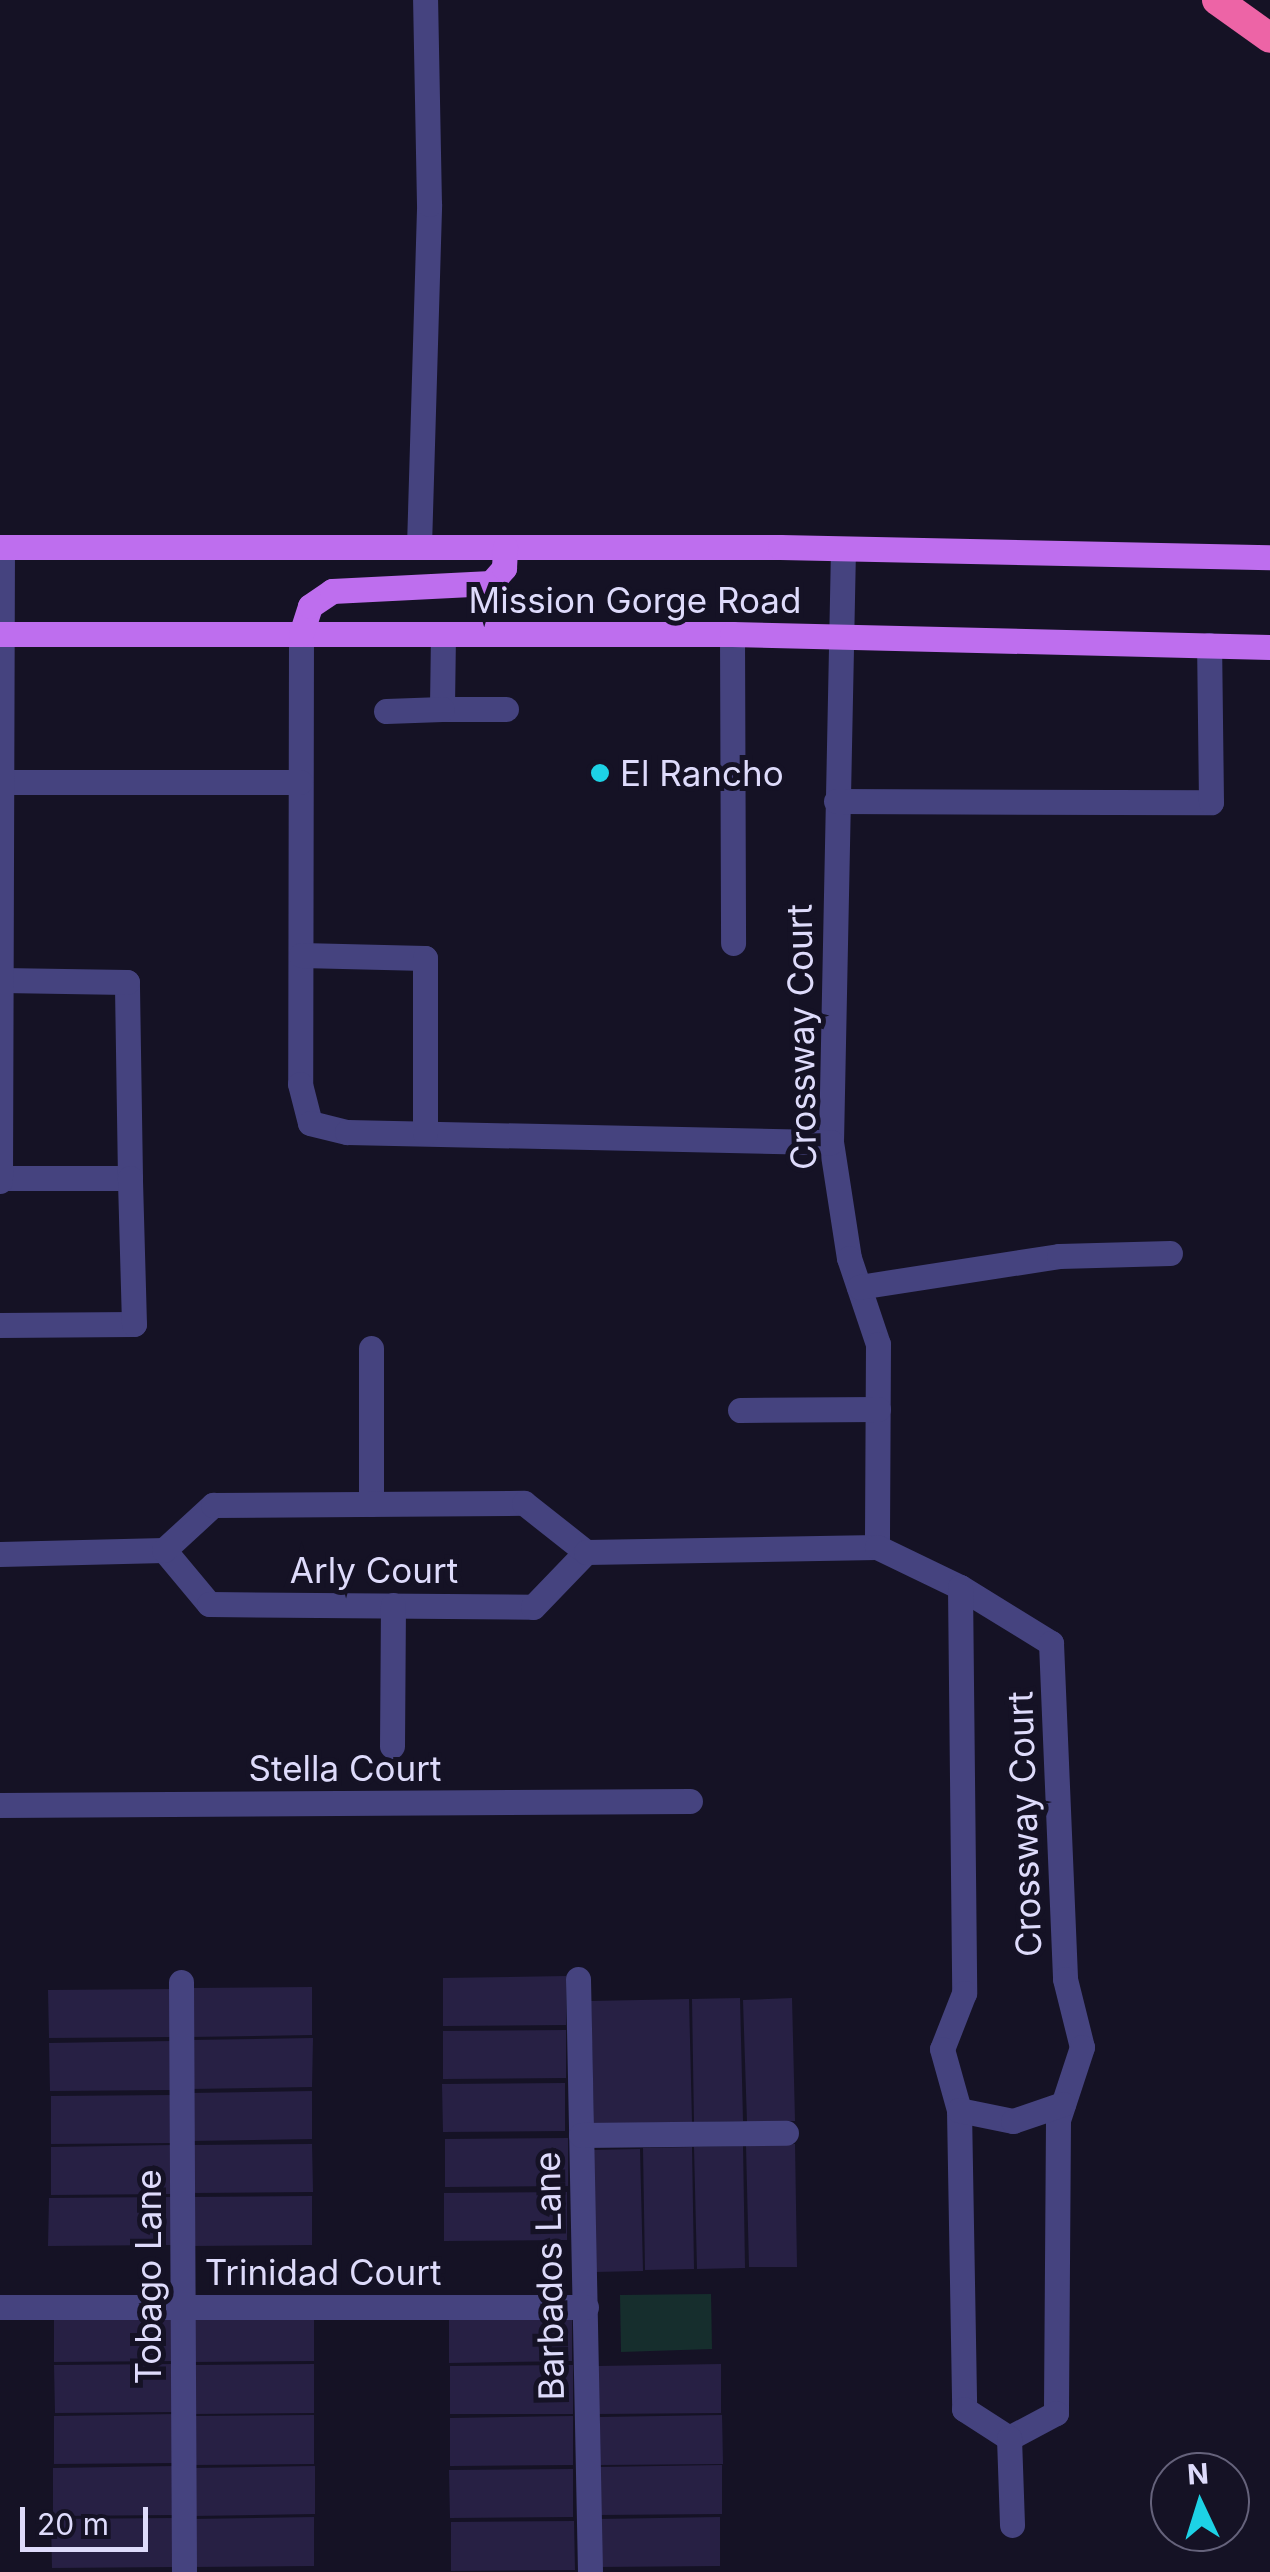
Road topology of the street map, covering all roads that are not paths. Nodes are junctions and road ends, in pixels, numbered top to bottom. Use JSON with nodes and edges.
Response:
{"nodes":[{"id":1,"x":426,"y":0,"type":"edge"},
{"id":2,"x":1217,"y":0,"type":"edge"},
{"id":3,"x":1270,"y":38,"type":"edge"},
{"id":4,"x":1,"y":546,"type":"edge"},
{"id":5,"x":419,"y":546,"type":"junction"},
{"id":6,"x":505,"y":547,"type":"junction"},
{"id":7,"x":843,"y":548,"type":"junction"},
{"id":8,"x":1270,"y":558,"type":"edge"},
{"id":9,"x":2,"y":634,"type":"edge"},
{"id":10,"x":301,"y":634,"type":"junction"},
{"id":11,"x":443,"y":634,"type":"junction"},
{"id":12,"x":732,"y":634,"type":"junction"},
{"id":13,"x":842,"y":637,"type":"junction"},
{"id":14,"x":1210,"y":645,"type":"junction"},
{"id":15,"x":1270,"y":646,"type":"edge"},
{"id":16,"x":506,"y":709,"type":"dead end"},
{"id":17,"x":386,"y":710,"type":"dead end"},
{"id":18,"x":442,"y":710,"type":"junction"},
{"id":19,"x":3,"y":782,"type":"junction"},
{"id":20,"x":300,"y":782,"type":"junction"},
{"id":21,"x":836,"y":801,"type":"junction"},
{"id":22,"x":1,"y":870,"type":"edge"},
{"id":23,"x":733,"y":944,"type":"dead end"},
{"id":24,"x":300,"y":955,"type":"junction"},
{"id":25,"x":2,"y":980,"type":"edge"},
{"id":26,"x":424,"y":1133,"type":"junction"},
{"id":27,"x":831,"y":1142,"type":"junction"},
{"id":28,"x":130,"y":1178,"type":"junction"},
{"id":29,"x":0,"y":1179,"type":"edge"},
{"id":30,"x":1170,"y":1254,"type":"dead end"},
{"id":31,"x":859,"y":1287,"type":"junction"},
{"id":32,"x":0,"y":1325,"type":"edge"},
{"id":33,"x":371,"y":1348,"type":"dead end"},
{"id":34,"x":878,"y":1409,"type":"junction"},
{"id":35,"x":740,"y":1410,"type":"dead end"},
{"id":36,"x":371,"y":1504,"type":"junction"},
{"id":37,"x":877,"y":1547,"type":"junction"},
{"id":38,"x":164,"y":1550,"type":"junction"},
{"id":39,"x":586,"y":1552,"type":"junction"},
{"id":40,"x":0,"y":1554,"type":"edge"},
{"id":41,"x":960,"y":1588,"type":"junction"},
{"id":42,"x":392,"y":1605,"type":"junction"},
{"id":43,"x":392,"y":1746,"type":"dead end"},
{"id":44,"x":690,"y":1801,"type":"dead end"},
{"id":45,"x":0,"y":1805,"type":"edge"},
{"id":46,"x":578,"y":1979,"type":"dead end"},
{"id":47,"x":181,"y":1982,"type":"dead end"},
{"id":48,"x":1063,"y":2104,"type":"junction"},
{"id":49,"x":959,"y":2110,"type":"junction"},
{"id":50,"x":786,"y":2133,"type":"dead end"},
{"id":51,"x":580,"y":2135,"type":"junction"},
{"id":52,"x":183,"y":2306,"type":"junction"},
{"id":53,"x":0,"y":2307,"type":"edge"},
{"id":54,"x":586,"y":2307,"type":"junction"},
{"id":55,"x":1009,"y":2438,"type":"junction"},
{"id":56,"x":1012,"y":2525,"type":"dead end"},
{"id":57,"x":184,"y":2572,"type":"edge"},
{"id":58,"x":590,"y":2572,"type":"edge"}],
"edges":[{"from":1,"to":5,"type":"street"},
{"from":2,"to":3,"type":"highway"},
{"from":4,"to":5,"type":"main road","name":"Mission Gorge Road"},
{"from":4,"to":9,"type":"street"},
{"from":5,"to":6,"type":"main road","name":"Mission Gorge Road"},
{"from":6,"to":7,"type":"main road","name":"Mission Gorge Road"},
{"from":6,"to":10,"type":"main road"},
{"from":7,"to":8,"type":"main road","name":"Mission Gorge Road"},
{"from":7,"to":13,"type":"street","name":"Crossway Court"},
{"from":9,"to":10,"type":"main road","name":"Mission Gorge Road"},
{"from":9,"to":19,"type":"street"},
{"from":10,"to":11,"type":"main road","name":"Mission Gorge Road"},
{"from":10,"to":20,"type":"street"},
{"from":11,"to":12,"type":"main road","name":"Mission Gorge Road"},
{"from":11,"to":18,"type":"street"},
{"from":12,"to":13,"type":"main road","name":"Mission Gorge Road"},
{"from":12,"to":23,"type":"street"},
{"from":13,"to":14,"type":"main road","name":"Mission Gorge Road"},
{"from":13,"to":21,"type":"street","name":"Crossway Court"},
{"from":14,"to":15,"type":"main road","name":"Mission Gorge Road"},
{"from":14,"to":21,"type":"street"},
{"from":16,"to":18,"type":"street"},
{"from":17,"to":18,"type":"street"},
{"from":19,"to":20,"type":"street"},
{"from":19,"to":22,"type":"street"},
{"from":20,"to":24,"type":"street"},
{"from":21,"to":27,"type":"street","name":"Crossway Court"},
{"from":22,"to":25,"type":"street"},
{"from":24,"to":26,"type":"street"},
{"from":24,"to":26,"type":"street"},
{"from":25,"to":28,"type":"street"},
{"from":25,"to":29,"type":"street"},
{"from":26,"to":27,"type":"street"},
{"from":27,"to":31,"type":"street","name":"Crossway Court"},
{"from":28,"to":29,"type":"street"},
{"from":28,"to":32,"type":"street"},
{"from":30,"to":31,"type":"street"},
{"from":31,"to":34,"type":"street","name":"Crossway Court"},
{"from":33,"to":36,"type":"street"},
{"from":34,"to":35,"type":"street"},
{"from":34,"to":37,"type":"street","name":"Crossway Court"},
{"from":36,"to":38,"type":"street","name":"Arly Court"},
{"from":36,"to":39,"type":"street","name":"Arly Court"},
{"from":37,"to":39,"type":"street"},
{"from":37,"to":41,"type":"street","name":"Crossway Court"},
{"from":38,"to":40,"type":"street"},
{"from":38,"to":42,"type":"street","name":"Arly Court"},
{"from":39,"to":42,"type":"street","name":"Arly Court"},
{"from":41,"to":48,"type":"street","name":"Crossway Court"},
{"from":41,"to":49,"type":"street","name":"Crossway Court"},
{"from":42,"to":43,"type":"street"},
{"from":44,"to":45,"type":"street","name":"Stella Court"},
{"from":46,"to":51,"type":"street","name":"Barbados Lane"},
{"from":47,"to":52,"type":"street","name":"Tobago Lane"},
{"from":48,"to":49,"type":"street"},
{"from":48,"to":55,"type":"street","name":"Crossway Court"},
{"from":49,"to":55,"type":"street","name":"Crossway Court"},
{"from":50,"to":51,"type":"street"},
{"from":51,"to":54,"type":"street","name":"Barbados Lane"},
{"from":52,"to":53,"type":"street","name":"Trinidad Court"},
{"from":52,"to":54,"type":"street","name":"Trinidad Court"},
{"from":52,"to":57,"type":"street","name":"Tobago Lane"},
{"from":54,"to":58,"type":"street","name":"Barbados Lane"},
{"from":55,"to":56,"type":"street"}]}
